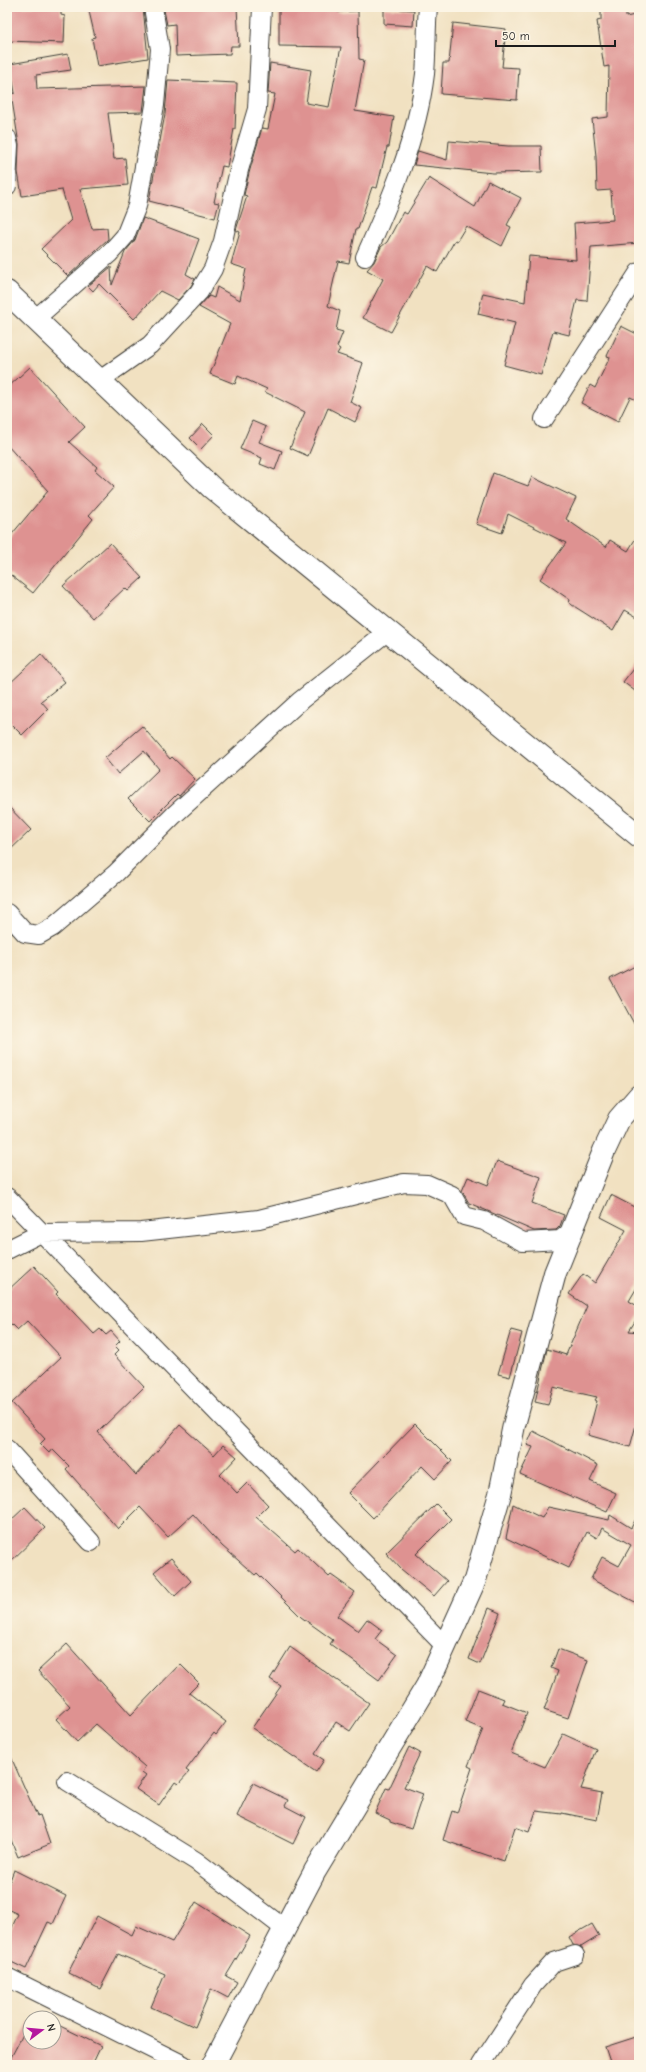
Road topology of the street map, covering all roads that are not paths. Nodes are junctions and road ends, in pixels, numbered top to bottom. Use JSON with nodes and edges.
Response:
{"nodes":[{"id":1,"x":153,"y":7,"type":"edge"},
{"id":2,"x":262,"y":7,"type":"edge"},
{"id":3,"x":428,"y":7,"type":"edge"},
{"id":4,"x":7,"y":138,"type":"edge"},
{"id":5,"x":7,"y":186,"type":"edge"},
{"id":6,"x":365,"y":257,"type":"dead end"},
{"id":7,"x":639,"y":272,"type":"edge"},
{"id":8,"x":7,"y":292,"type":"edge"},
{"id":9,"x":35,"y":319,"type":"junction"},
{"id":10,"x":100,"y":380,"type":"junction"},
{"id":11,"x":544,"y":419,"type":"dead end"},
{"id":12,"x":388,"y":631,"type":"junction"},
{"id":13,"x":639,"y":836,"type":"edge"},
{"id":14,"x":7,"y":913,"type":"edge"},
{"id":15,"x":639,"y":1096,"type":"edge"},
{"id":16,"x":7,"y":1197,"type":"edge"},
{"id":17,"x":574,"y":1229,"type":"junction"},
{"id":18,"x":41,"y":1233,"type":"junction"},
{"id":19,"x":7,"y":1250,"type":"edge"},
{"id":20,"x":7,"y":1449,"type":"edge"},
{"id":21,"x":91,"y":1542,"type":"dead end"},
{"id":22,"x":445,"y":1646,"type":"junction"},
{"id":23,"x":67,"y":1780,"type":"dead end"},
{"id":24,"x":285,"y":1929,"type":"junction"},
{"id":25,"x":575,"y":1955,"type":"dead end"},
{"id":26,"x":7,"y":1977,"type":"edge"},
{"id":27,"x":184,"y":2065,"type":"edge"},
{"id":28,"x":213,"y":2065,"type":"edge"},
{"id":29,"x":481,"y":2065,"type":"edge"}],
"edges":[{"from":1,"to":9,"type":"street"},
{"from":2,"to":10,"type":"street"},
{"from":3,"to":6,"type":"street"},
{"from":4,"to":5,"type":"street"},
{"from":7,"to":11,"type":"street"},
{"from":8,"to":9,"type":"street"},
{"from":9,"to":10,"type":"street"},
{"from":10,"to":12,"type":"street"},
{"from":12,"to":13,"type":"street"},
{"from":12,"to":14,"type":"street"},
{"from":15,"to":17,"type":"street"},
{"from":16,"to":18,"type":"street"},
{"from":17,"to":18,"type":"street"},
{"from":17,"to":22,"type":"street"},
{"from":18,"to":19,"type":"street"},
{"from":18,"to":22,"type":"street"},
{"from":20,"to":21,"type":"street"},
{"from":22,"to":24,"type":"street"},
{"from":23,"to":24,"type":"street"},
{"from":24,"to":28,"type":"street"},
{"from":25,"to":29,"type":"street"},
{"from":26,"to":27,"type":"street"}]}
